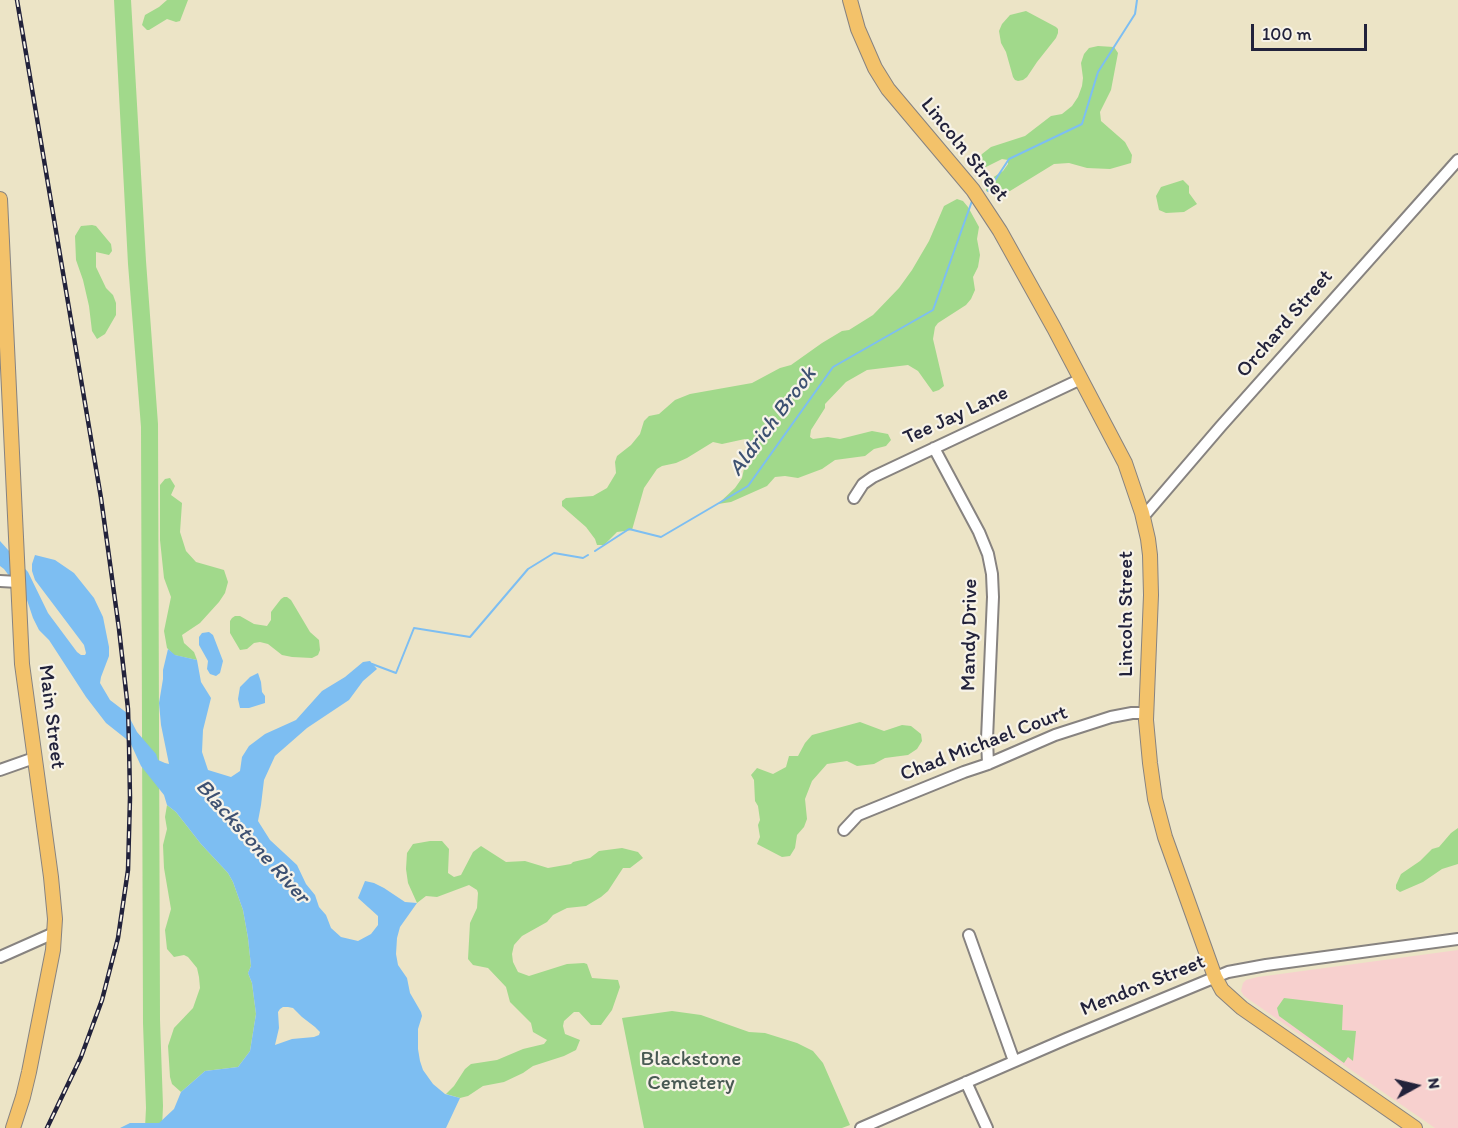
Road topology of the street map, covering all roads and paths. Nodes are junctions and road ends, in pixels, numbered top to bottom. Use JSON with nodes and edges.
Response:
{"nodes":[{"id":1,"x":850,"y":0,"type":"edge"},
{"id":2,"x":1458,"y":160,"type":"edge"},
{"id":3,"x":0,"y":199,"type":"edge"},
{"id":4,"x":1081,"y":379,"type":"junction"},
{"id":5,"x":934,"y":448,"type":"junction"},
{"id":6,"x":854,"y":498,"type":"dead end"},
{"id":7,"x":1143,"y":517,"type":"junction"},
{"id":8,"x":9,"y":581,"type":"edge"},
{"id":9,"x":1147,"y":713,"type":"junction"},
{"id":10,"x":34,"y":758,"type":"junction"},
{"id":11,"x":988,"y":764,"type":"junction"},
{"id":12,"x":0,"y":770,"type":"edge"},
{"id":13,"x":844,"y":830,"type":"dead end"},
{"id":14,"x":54,"y":933,"type":"junction"},
{"id":15,"x":969,"y":934,"type":"dead end"},
{"id":16,"x":1458,"y":939,"type":"edge"},
{"id":17,"x":0,"y":957,"type":"edge"},
{"id":18,"x":1215,"y":976,"type":"junction"},
{"id":19,"x":1014,"y":1061,"type":"junction"},
{"id":20,"x":966,"y":1082,"type":"junction"},
{"id":21,"x":13,"y":1128,"type":"edge"},
{"id":22,"x":861,"y":1128,"type":"edge"},
{"id":23,"x":987,"y":1128,"type":"edge"},
{"id":24,"x":1414,"y":1128,"type":"edge"}],
"edges":[{"from":1,"to":4,"type":"main road","name":"Lincoln Street"},
{"from":2,"to":7,"type":"street","name":"Orchard Street"},
{"from":3,"to":8,"type":"main road","name":"Main Street"},
{"from":4,"to":5,"type":"street","name":"Tee Jay Lane"},
{"from":4,"to":7,"type":"main road","name":"Lincoln Street"},
{"from":5,"to":6,"type":"street","name":"Tee Jay Lane"},
{"from":5,"to":11,"type":"street","name":"Mandy Drive"},
{"from":7,"to":9,"type":"main road","name":"Lincoln Street"},
{"from":8,"to":10,"type":"main road","name":"Main Street"},
{"from":9,"to":11,"type":"street","name":"Chad Michael Court"},
{"from":9,"to":18,"type":"main road","name":"Lincoln Street"},
{"from":10,"to":12,"type":"street"},
{"from":10,"to":14,"type":"main road","name":"Main Street"},
{"from":11,"to":13,"type":"street","name":"Chad Michael Court"},
{"from":14,"to":17,"type":"street"},
{"from":14,"to":21,"type":"main road","name":"Main Street"},
{"from":15,"to":19,"type":"street"},
{"from":16,"to":18,"type":"street","name":"Mendon Street"},
{"from":18,"to":19,"type":"street","name":"Mendon Street"},
{"from":18,"to":24,"type":"main road","name":"Lincoln Street"},
{"from":19,"to":20,"type":"street","name":"Mendon Street"},
{"from":20,"to":22,"type":"street","name":"Mendon Street"},
{"from":20,"to":23,"type":"street"}]}
